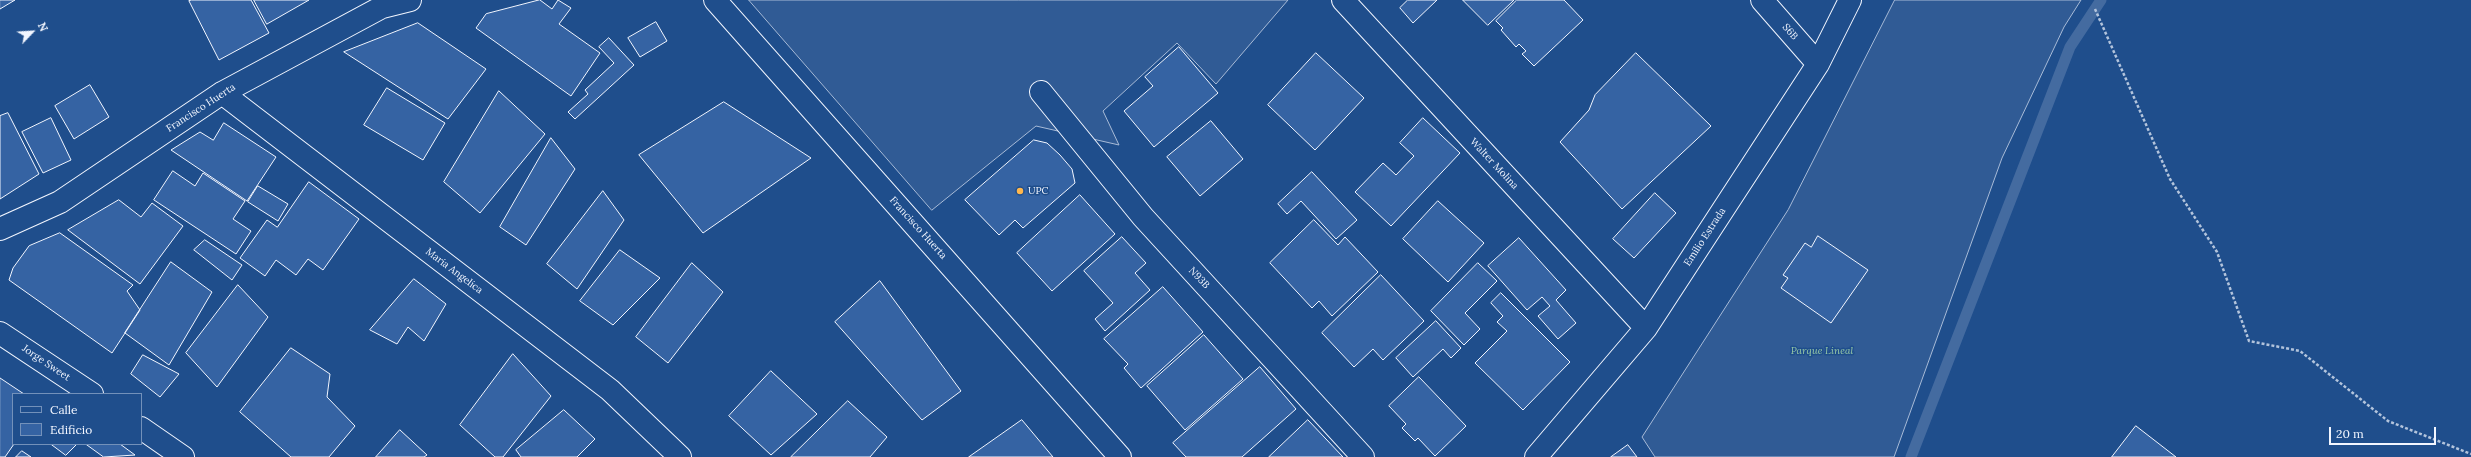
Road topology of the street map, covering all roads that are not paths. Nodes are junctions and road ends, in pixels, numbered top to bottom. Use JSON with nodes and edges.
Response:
{"nodes":[{"id":1,"x":410,"y":0,"type":"edge"},
{"id":2,"x":715,"y":0,"type":"edge"},
{"id":3,"x":1343,"y":0,"type":"edge"},
{"id":4,"x":1762,"y":0,"type":"edge"},
{"id":5,"x":1850,"y":0,"type":"edge"},
{"id":6,"x":1818,"y":64,"type":"junction"},
{"id":7,"x":1041,"y":92,"type":"dead end"},
{"id":8,"x":222,"y":93,"type":"junction"},
{"id":9,"x":0,"y":230,"type":"edge"},
{"id":10,"x":1646,"y":328,"type":"junction"},
{"id":11,"x":0,"y":333,"type":"edge"},
{"id":12,"x":90,"y":393,"type":"edge"},
{"id":13,"x":142,"y":429,"type":"edge"},
{"id":14,"x":183,"y":457,"type":"edge"},
{"id":15,"x":680,"y":457,"type":"edge"},
{"id":16,"x":1120,"y":457,"type":"edge"},
{"id":17,"x":1363,"y":457,"type":"edge"},
{"id":18,"x":1536,"y":457,"type":"edge"}],
"edges":[{"from":1,"to":8,"type":"street","name":"Francisco Huerta"},
{"from":2,"to":16,"type":"street","name":"Francisco Huerta"},
{"from":3,"to":10,"type":"street","name":"Walter Molina"},
{"from":4,"to":6,"type":"street","name":"S6B"},
{"from":5,"to":6,"type":"street","name":"Emilio Estrada"},
{"from":6,"to":10,"type":"street","name":"Emilio Estrada"},
{"from":7,"to":17,"type":"street","name":"N93B"},
{"from":8,"to":9,"type":"street","name":"Francisco Huerta"},
{"from":8,"to":15,"type":"street","name":"Maria Angelica"},
{"from":10,"to":18,"type":"street","name":"Emilio Estrada"},
{"from":11,"to":12,"type":"street","name":"Jorge Sweet"},
{"from":13,"to":14,"type":"street"}]}
